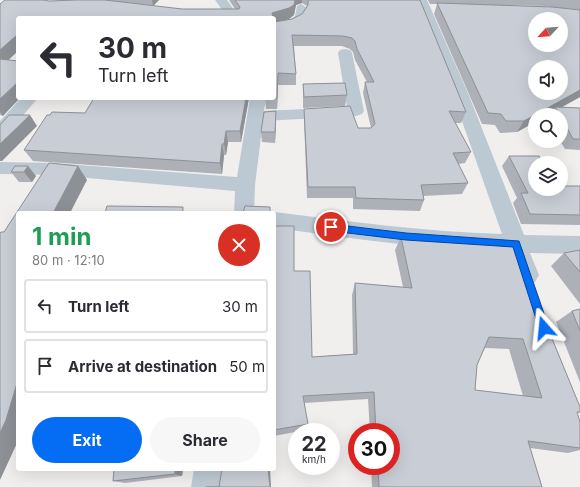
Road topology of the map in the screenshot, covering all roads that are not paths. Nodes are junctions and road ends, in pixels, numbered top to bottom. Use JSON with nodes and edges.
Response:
{"nodes":[{"id":1,"x":62,"y":0,"type":"edge"},
{"id":2,"x":222,"y":0,"type":"edge"},
{"id":3,"x":108,"y":5,"type":"edge"},
{"id":4,"x":428,"y":6,"type":"edge"},
{"id":5,"x":301,"y":8,"type":"dead end"},
{"id":6,"x":233,"y":16,"type":"edge"},
{"id":7,"x":276,"y":28,"type":"edge"},
{"id":8,"x":345,"y":53,"type":"dead end"},
{"id":9,"x":28,"y":100,"type":"edge"},
{"id":10,"x":258,"y":107,"type":"edge"},
{"id":11,"x":0,"y":131,"type":"edge"},
{"id":12,"x":0,"y":168,"type":"edge"},
{"id":13,"x":53,"y":169,"type":"junction"},
{"id":14,"x":245,"y":185,"type":"junction"},
{"id":15,"x":40,"y":188,"type":"edge"},
{"id":16,"x":244,"y":211,"type":"edge"},
{"id":17,"x":276,"y":220,"type":"edge"},
{"id":18,"x":516,"y":243,"type":"junction"},
{"id":19,"x":580,"y":245,"type":"edge"},
{"id":20,"x":535,"y":300,"type":"edge"},
{"id":21,"x":210,"y":471,"type":"edge"},
{"id":22,"x":207,"y":487,"type":"edge"}],
"edges":[{"from":1,"to":3,"type":"street"},
{"from":2,"to":6,"type":"street"},
{"from":4,"to":18,"type":"street"},
{"from":5,"to":7,"type":"street"},
{"from":8,"to":10,"type":"street"},
{"from":9,"to":11,"type":"street"},
{"from":10,"to":14,"type":"street"},
{"from":12,"to":13,"type":"street"},
{"from":13,"to":14,"type":"street"},
{"from":13,"to":15,"type":"street"},
{"from":14,"to":16,"type":"street"},
{"from":17,"to":18,"type":"street"},
{"from":18,"to":19,"type":"street"},
{"from":18,"to":20,"type":"street"},
{"from":21,"to":22,"type":"street"}]}
